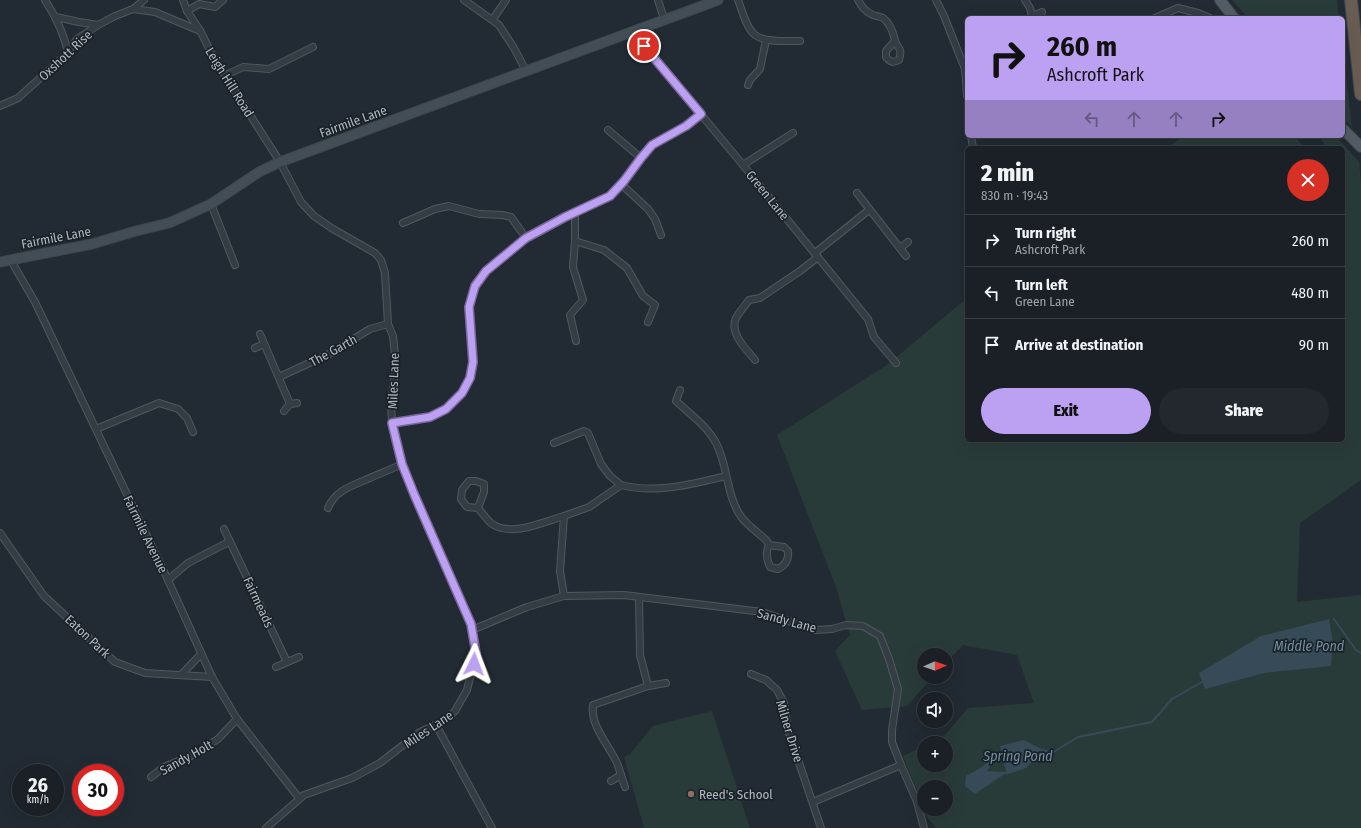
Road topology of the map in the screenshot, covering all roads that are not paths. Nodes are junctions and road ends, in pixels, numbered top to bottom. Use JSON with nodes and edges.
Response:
{"nodes":[{"id":1,"x":45,"y":0,"type":"edge"},
{"id":2,"x":144,"y":0,"type":"edge"},
{"id":3,"x":183,"y":0,"type":"edge"},
{"id":4,"x":223,"y":0,"type":"edge"},
{"id":5,"x":464,"y":0,"type":"edge"},
{"id":6,"x":506,"y":0,"type":"edge"},
{"id":7,"x":658,"y":0,"type":"edge"},
{"id":8,"x":718,"y":0,"type":"edge"},
{"id":9,"x":738,"y":0,"type":"edge"},
{"id":10,"x":858,"y":0,"type":"edge"},
{"id":11,"x":936,"y":0,"type":"edge"},
{"id":12,"x":1025,"y":0,"type":"edge"},
{"id":13,"x":1220,"y":0,"type":"edge"},
{"id":14,"x":1351,"y":0,"type":"edge"},
{"id":15,"x":133,"y":9,"type":"junction"},
{"id":16,"x":187,"y":11,"type":"junction"},
{"id":17,"x":1042,"y":12,"type":"dead end"},
{"id":18,"x":1030,"y":16,"type":"edge"},
{"id":19,"x":1032,"y":16,"type":"edge"},
{"id":20,"x":1160,"y":16,"type":"edge"},
{"id":21,"x":1206,"y":16,"type":"edge"},
{"id":22,"x":1232,"y":16,"type":"edge"},
{"id":23,"x":56,"y":17,"type":"junction"},
{"id":24,"x":493,"y":19,"type":"junction"},
{"id":25,"x":664,"y":19,"type":"junction"},
{"id":26,"x":98,"y":25,"type":"junction"},
{"id":27,"x":634,"y":31,"type":"junction"},
{"id":28,"x":201,"y":32,"type":"junction"},
{"id":29,"x":766,"y":40,"type":"junction"},
{"id":30,"x":800,"y":41,"type":"dead end"},
{"id":31,"x":895,"y":41,"type":"dead end"},
{"id":32,"x":313,"y":47,"type":"dead end"},
{"id":33,"x":68,"y":53,"type":"junction"},
{"id":34,"x":965,"y":53,"type":"edge"},
{"id":35,"x":959,"y":55,"type":"junction"},
{"id":36,"x":965,"y":69,"type":"edge"},
{"id":37,"x":526,"y":70,"type":"junction"},
{"id":38,"x":226,"y":75,"type":"junction"},
{"id":39,"x":748,"y":85,"type":"dead end"},
{"id":40,"x":1361,"y":94,"type":"edge"},
{"id":41,"x":0,"y":106,"type":"edge"},
{"id":42,"x":701,"y":114,"type":"junction"},
{"id":43,"x":608,"y":130,"type":"dead end"},
{"id":44,"x":1345,"y":131,"type":"edge"},
{"id":45,"x":793,"y":133,"type":"dead end"},
{"id":46,"x":1361,"y":147,"type":"edge"},
{"id":47,"x":641,"y":158,"type":"junction"},
{"id":48,"x":280,"y":162,"type":"junction"},
{"id":49,"x":743,"y":165,"type":"junction"},
{"id":50,"x":621,"y":184,"type":"junction"},
{"id":51,"x":857,"y":193,"type":"dead end"},
{"id":52,"x":211,"y":204,"type":"junction"},
{"id":53,"x":869,"y":210,"type":"junction"},
{"id":54,"x":575,"y":213,"type":"junction"},
{"id":55,"x":402,"y":224,"type":"dead end"},
{"id":56,"x":661,"y":235,"type":"dead end"},
{"id":57,"x":526,"y":238,"type":"junction"},
{"id":58,"x":575,"y":241,"type":"junction"},
{"id":59,"x":908,"y":242,"type":"dead end"},
{"id":60,"x":900,"y":248,"type":"junction"},
{"id":61,"x":817,"y":255,"type":"junction"},
{"id":62,"x":906,"y":256,"type":"dead end"},
{"id":63,"x":10,"y":259,"type":"junction"},
{"id":64,"x":0,"y":262,"type":"edge"},
{"id":65,"x":236,"y":265,"type":"dead end"},
{"id":66,"x":648,"y":322,"type":"dead end"},
{"id":67,"x":388,"y":324,"type":"junction"},
{"id":68,"x":260,"y":334,"type":"dead end"},
{"id":69,"x":576,"y":341,"type":"dead end"},
{"id":70,"x":264,"y":344,"type":"junction"},
{"id":71,"x":255,"y":348,"type":"dead end"},
{"id":72,"x":755,"y":360,"type":"dead end"},
{"id":73,"x":896,"y":363,"type":"dead end"},
{"id":74,"x":279,"y":377,"type":"junction"},
{"id":75,"x":680,"y":390,"type":"dead end"},
{"id":76,"x":297,"y":403,"type":"dead end"},
{"id":77,"x":290,"y":404,"type":"junction"},
{"id":78,"x":284,"y":411,"type":"dead end"},
{"id":79,"x":392,"y":423,"type":"junction"},
{"id":80,"x":96,"y":429,"type":"junction"},
{"id":81,"x":193,"y":432,"type":"dead end"},
{"id":82,"x":554,"y":443,"type":"dead end"},
{"id":83,"x":402,"y":464,"type":"junction"},
{"id":84,"x":726,"y":476,"type":"junction"},
{"id":85,"x":621,"y":485,"type":"junction"},
{"id":86,"x":328,"y":508,"type":"dead end"},
{"id":87,"x":478,"y":508,"type":"junction"},
{"id":88,"x":564,"y":516,"type":"junction"},
{"id":89,"x":224,"y":529,"type":"dead end"},
{"id":90,"x":0,"y":533,"type":"edge"},
{"id":91,"x":229,"y":542,"type":"junction"},
{"id":92,"x":769,"y":545,"type":"dead end"},
{"id":93,"x":168,"y":580,"type":"junction"},
{"id":94,"x":564,"y":596,"type":"junction"},
{"id":95,"x":639,"y":597,"type":"junction"},
{"id":96,"x":472,"y":630,"type":"junction"},
{"id":97,"x":201,"y":654,"type":"junction"},
{"id":98,"x":299,"y":657,"type":"dead end"},
{"id":99,"x":287,"y":662,"type":"junction"},
{"id":100,"x":276,"y":667,"type":"dead end"},
{"id":101,"x":751,"y":674,"type":"dead end"},
{"id":102,"x":181,"y":675,"type":"junction"},
{"id":103,"x":212,"y":676,"type":"junction"},
{"id":104,"x":666,"y":683,"type":"dead end"},
{"id":105,"x":648,"y":686,"type":"junction"},
{"id":106,"x":237,"y":719,"type":"junction"},
{"id":107,"x":436,"y":725,"type":"junction"},
{"id":108,"x":901,"y":765,"type":"junction"},
{"id":109,"x":621,"y":775,"type":"junction"},
{"id":110,"x":151,"y":778,"type":"dead end"},
{"id":111,"x":611,"y":781,"type":"dead end"},
{"id":112,"x":625,"y":787,"type":"dead end"},
{"id":113,"x":299,"y":798,"type":"junction"},
{"id":114,"x":813,"y":802,"type":"junction"},
{"id":115,"x":266,"y":828,"type":"edge"},
{"id":116,"x":492,"y":828,"type":"edge"},
{"id":117,"x":822,"y":828,"type":"edge"},
{"id":118,"x":924,"y":828,"type":"edge"}],
"edges":[{"from":1,"to":23,"type":"street"},
{"from":2,"to":15,"type":"street","name":"Oxshott Rise"},
{"from":3,"to":16,"type":"street","name":"Leigh Hill Road"},
{"from":4,"to":16,"type":"street"},
{"from":5,"to":24,"type":"street"},
{"from":6,"to":24,"type":"street"},
{"from":7,"to":25,"type":"street"},
{"from":8,"to":25,"type":"street","name":"Fairmile Lane"},
{"from":9,"to":29,"type":"street"},
{"from":10,"to":31,"type":"street"},
{"from":11,"to":35,"type":"street"},
{"from":12,"to":18,"type":"street"},
{"from":13,"to":22,"type":"main road"},
{"from":14,"to":40,"type":"highway"},
{"from":15,"to":26,"type":"street","name":"Oxshott Rise"},
{"from":15,"to":28,"type":"street","name":"Oxshott Rise"},
{"from":16,"to":28,"type":"street","name":"Leigh Hill Road"},
{"from":17,"to":19,"type":"street"},
{"from":20,"to":21,"type":"street"},
{"from":23,"to":26,"type":"street"},
{"from":23,"to":33,"type":"street"},
{"from":24,"to":37,"type":"street"},
{"from":25,"to":27,"type":"street","name":"Fairmile Lane"},
{"from":26,"to":33,"type":"street","name":"Oxshott Rise"},
{"from":27,"to":37,"type":"street","name":"Fairmile Lane"},
{"from":27,"to":42,"type":"street","name":"Green Lane"},
{"from":28,"to":38,"type":"street","name":"Leigh Hill Road"},
{"from":29,"to":30,"type":"street"},
{"from":29,"to":39,"type":"street"},
{"from":32,"to":38,"type":"street"},
{"from":33,"to":41,"type":"street","name":"Oxshott Rise"},
{"from":34,"to":35,"type":"street"},
{"from":35,"to":36,"type":"street"},
{"from":37,"to":48,"type":"street","name":"Fairmile Lane"},
{"from":38,"to":48,"type":"street","name":"Leigh Hill Road"},
{"from":42,"to":47,"type":"street"},
{"from":42,"to":49,"type":"street","name":"Green Lane"},
{"from":43,"to":47,"type":"street"},
{"from":44,"to":46,"type":"main road"},
{"from":45,"to":49,"type":"street"},
{"from":47,"to":50,"type":"street"},
{"from":48,"to":52,"type":"street","name":"Fairmile Lane"},
{"from":48,"to":67,"type":"street","name":"Miles Lane"},
{"from":49,"to":61,"type":"street","name":"Green Lane"},
{"from":50,"to":54,"type":"street"},
{"from":50,"to":56,"type":"street"},
{"from":51,"to":53,"type":"street"},
{"from":52,"to":63,"type":"street","name":"Fairmile Lane"},
{"from":52,"to":65,"type":"street"},
{"from":53,"to":60,"type":"street"},
{"from":53,"to":61,"type":"street"},
{"from":54,"to":57,"type":"street"},
{"from":54,"to":58,"type":"street"},
{"from":55,"to":57,"type":"street"},
{"from":57,"to":79,"type":"street"},
{"from":58,"to":66,"type":"street"},
{"from":58,"to":69,"type":"street"},
{"from":59,"to":60,"type":"street"},
{"from":60,"to":62,"type":"street"},
{"from":61,"to":72,"type":"street"},
{"from":61,"to":73,"type":"street","name":"Green Lane"},
{"from":63,"to":64,"type":"street","name":"Fairmile Lane"},
{"from":63,"to":80,"type":"street","name":"Fairmile Avenue"},
{"from":67,"to":74,"type":"street","name":"The Garth"},
{"from":67,"to":79,"type":"street","name":"Miles Lane"},
{"from":68,"to":70,"type":"street"},
{"from":70,"to":71,"type":"street"},
{"from":70,"to":74,"type":"street"},
{"from":74,"to":77,"type":"street"},
{"from":75,"to":84,"type":"street"},
{"from":76,"to":77,"type":"street"},
{"from":77,"to":78,"type":"street"},
{"from":79,"to":83,"type":"street","name":"Miles Lane"},
{"from":80,"to":81,"type":"street"},
{"from":80,"to":93,"type":"street","name":"Fairmile Avenue"},
{"from":82,"to":85,"type":"street"},
{"from":83,"to":86,"type":"street"},
{"from":83,"to":96,"type":"street","name":"Miles Lane"},
{"from":84,"to":85,"type":"street"},
{"from":84,"to":92,"type":"street"},
{"from":85,"to":88,"type":"street"},
{"from":87,"to":87,"type":"street"},
{"from":87,"to":88,"type":"street"},
{"from":88,"to":94,"type":"street"},
{"from":89,"to":91,"type":"street","name":"Fairmeads"},
{"from":90,"to":102,"type":"street","name":"Eaton Park"},
{"from":91,"to":93,"type":"street"},
{"from":91,"to":99,"type":"street","name":"Fairmeads"},
{"from":93,"to":97,"type":"street","name":"Fairmile Avenue"},
{"from":94,"to":95,"type":"street","name":"Sandy Lane"},
{"from":94,"to":96,"type":"street","name":"Sandy Lane"},
{"from":95,"to":105,"type":"street"},
{"from":95,"to":108,"type":"street","name":"Sandy Lane"},
{"from":96,"to":107,"type":"street","name":"Miles Lane"},
{"from":97,"to":102,"type":"street"},
{"from":97,"to":103,"type":"street","name":"Fairmile Avenue"},
{"from":98,"to":99,"type":"street"},
{"from":99,"to":100,"type":"street"},
{"from":101,"to":114,"type":"street","name":"Milner Drive"},
{"from":102,"to":103,"type":"street","name":"Eaton Park"},
{"from":103,"to":106,"type":"street","name":"Fairmile Avenue"},
{"from":104,"to":105,"type":"street"},
{"from":105,"to":109,"type":"street"},
{"from":106,"to":110,"type":"street","name":"Sandy Holt"},
{"from":106,"to":113,"type":"street","name":"Fairmile Avenue"},
{"from":107,"to":113,"type":"street","name":"Miles Lane"},
{"from":107,"to":116,"type":"street"},
{"from":108,"to":114,"type":"street"},
{"from":108,"to":118,"type":"street","name":"Sandy Lane"},
{"from":109,"to":111,"type":"street"},
{"from":109,"to":112,"type":"street"},
{"from":113,"to":115,"type":"street","name":"Miles Lane"},
{"from":114,"to":117,"type":"street","name":"Milner Drive"}]}
